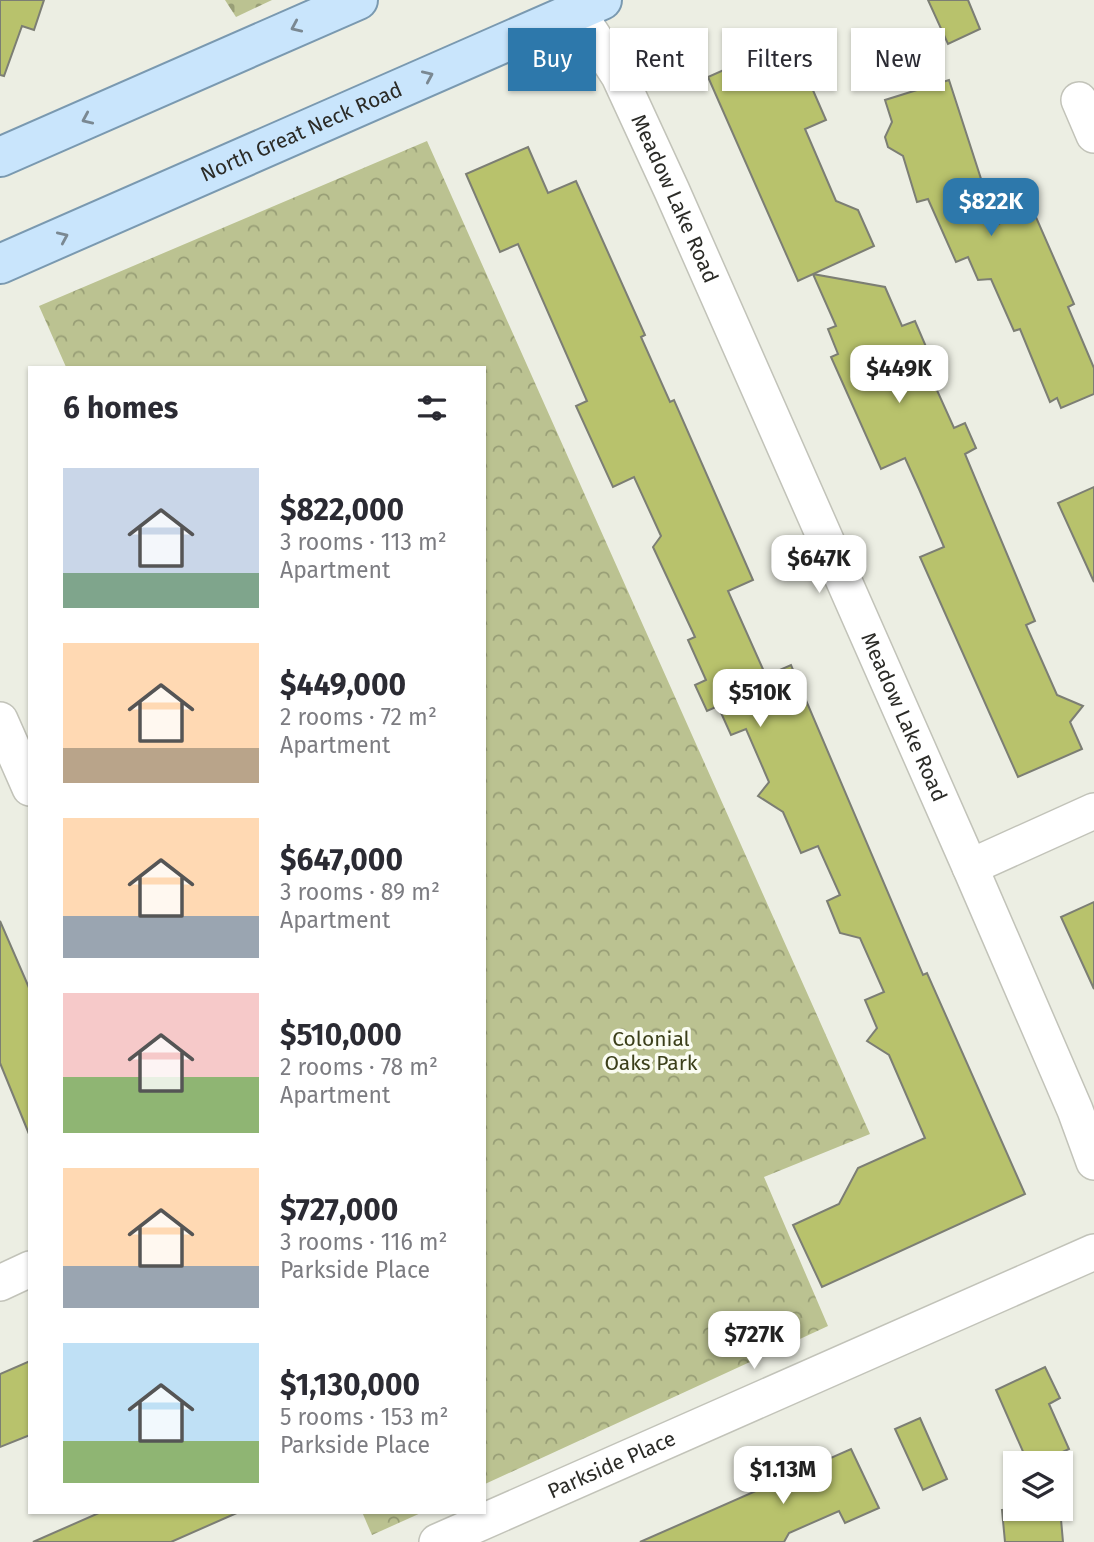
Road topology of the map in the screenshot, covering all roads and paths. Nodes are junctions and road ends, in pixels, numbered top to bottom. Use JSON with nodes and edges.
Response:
{"nodes":[{"id":1,"x":358,"y":0,"type":"edge"},
{"id":2,"x":589,"y":6,"type":"edge"},
{"id":3,"x":1079,"y":100,"type":"dead end"},
{"id":4,"x":1094,"y":135,"type":"edge"},
{"id":5,"x":0,"y":157,"type":"edge"},
{"id":6,"x":0,"y":264,"type":"edge"},
{"id":7,"x":0,"y":720,"type":"edge"},
{"id":8,"x":28,"y":784,"type":"edge"},
{"id":9,"x":1094,"y":811,"type":"edge"},
{"id":10,"x":970,"y":867,"type":"junction"},
{"id":11,"x":1094,"y":1162,"type":"edge"},
{"id":12,"x":1094,"y":1252,"type":"edge"},
{"id":13,"x":28,"y":1270,"type":"edge"},
{"id":14,"x":0,"y":1283,"type":"edge"},
{"id":15,"x":437,"y":1542,"type":"edge"}],
"edges":[{"from":1,"to":5,"type":"main road","one_way":true},
{"from":6,"to":2,"type":"main road","name":"North Great Neck Road","one_way":true},
{"from":2,"to":10,"type":"street","name":"Meadow Lake Road"},
{"from":3,"to":4,"type":"street"},
{"from":7,"to":8,"type":"street"},
{"from":9,"to":10,"type":"street"},
{"from":10,"to":11,"type":"street","name":"Meadow Lake Road"},
{"from":12,"to":15,"type":"street","name":"Parkside Place"},
{"from":13,"to":14,"type":"street"}]}
